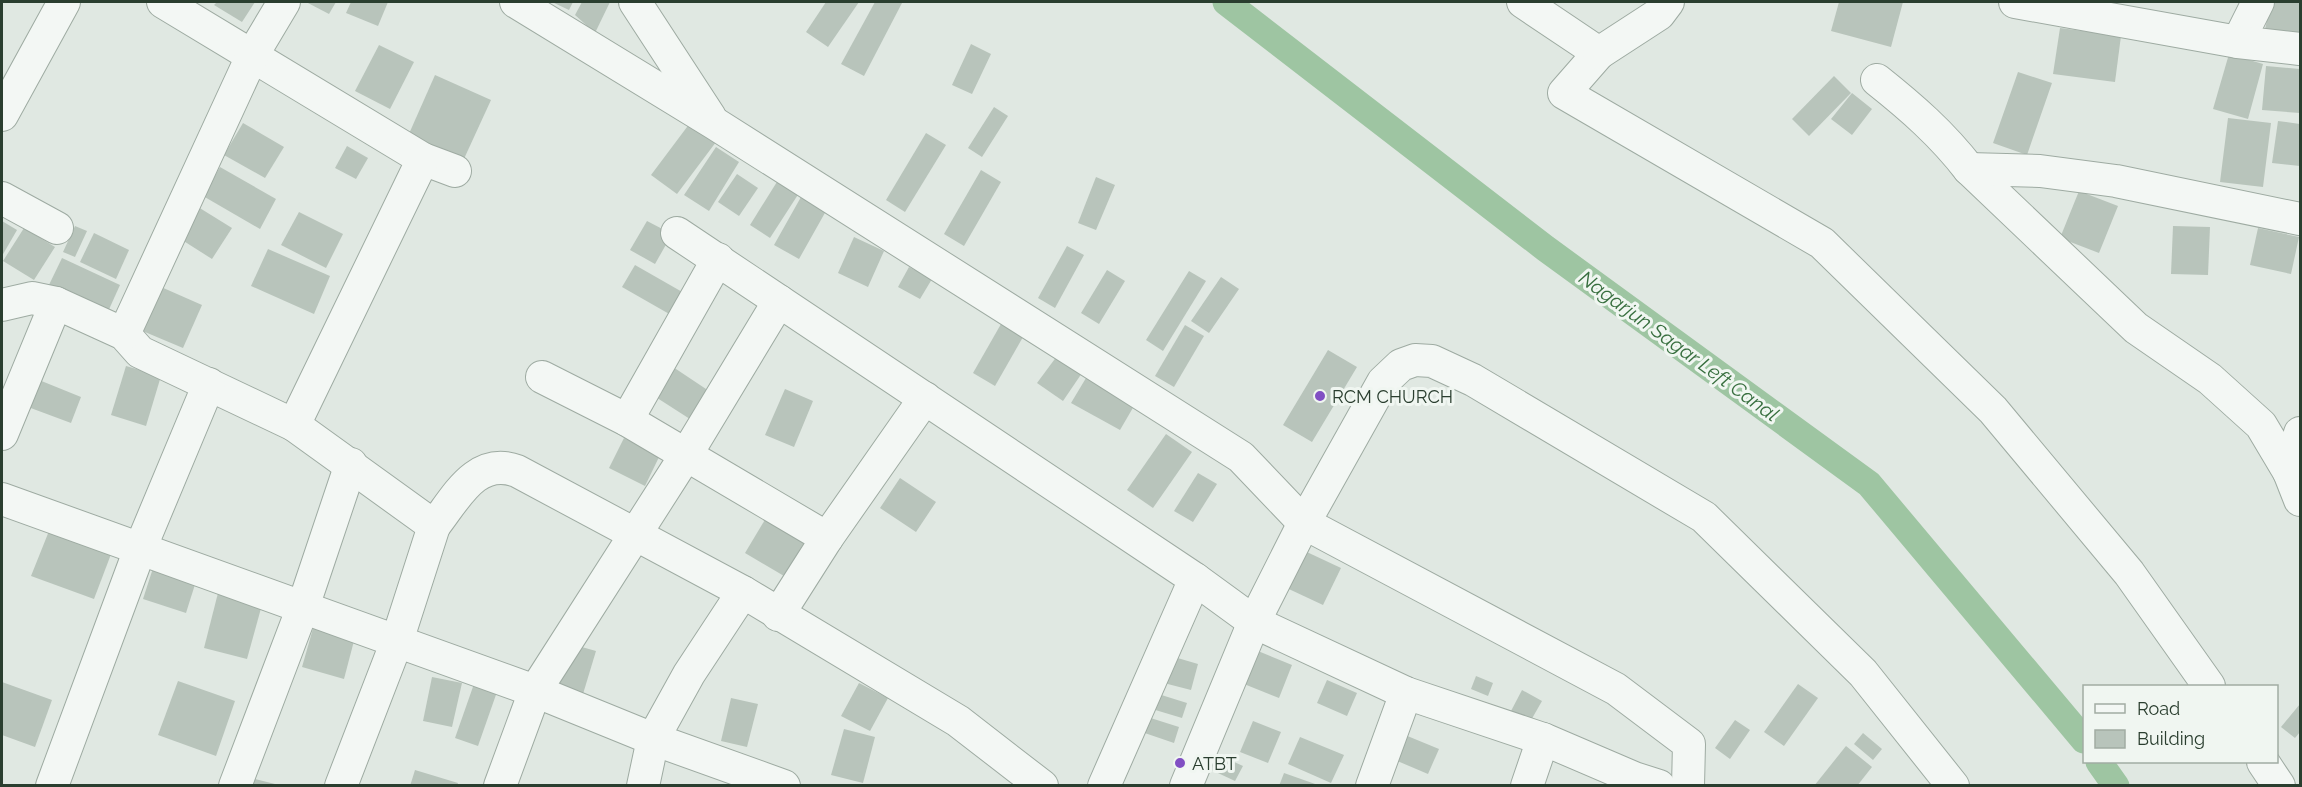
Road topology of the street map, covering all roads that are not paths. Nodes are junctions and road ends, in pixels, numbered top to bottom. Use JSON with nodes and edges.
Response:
{"nodes":[{"id":1,"x":64,"y":2,"type":"edge"},
{"id":2,"x":163,"y":2,"type":"edge"},
{"id":3,"x":284,"y":2,"type":"edge"},
{"id":4,"x":516,"y":2,"type":"edge"},
{"id":5,"x":635,"y":2,"type":"edge"},
{"id":6,"x":1522,"y":2,"type":"edge"},
{"id":7,"x":1668,"y":2,"type":"edge"},
{"id":8,"x":2015,"y":2,"type":"edge"},
{"id":9,"x":2258,"y":2,"type":"edge"},
{"id":10,"x":2238,"y":42,"type":"junction"},
{"id":11,"x":2301,"y":49,"type":"edge"},
{"id":12,"x":1599,"y":53,"type":"junction"},
{"id":13,"x":253,"y":54,"type":"junction"},
{"id":14,"x":1877,"y":80,"type":"dead end"},
{"id":15,"x":2,"y":115,"type":"edge"},
{"id":16,"x":714,"y":123,"type":"junction"},
{"id":17,"x":423,"y":159,"type":"junction"},
{"id":18,"x":1969,"y":169,"type":"junction"},
{"id":19,"x":455,"y":171,"type":"dead end"},
{"id":20,"x":2,"y":198,"type":"edge"},
{"id":21,"x":2301,"y":219,"type":"edge"},
{"id":22,"x":57,"y":228,"type":"dead end"},
{"id":23,"x":677,"y":233,"type":"dead end"},
{"id":24,"x":718,"y":260,"type":"junction"},
{"id":25,"x":779,"y":301,"type":"junction"},
{"id":26,"x":56,"y":303,"type":"junction"},
{"id":27,"x":2,"y":305,"type":"edge"},
{"id":28,"x":124,"y":334,"type":"junction"},
{"id":29,"x":542,"y":377,"type":"dead end"},
{"id":30,"x":209,"y":384,"type":"junction"},
{"id":31,"x":924,"y":398,"type":"junction"},
{"id":32,"x":627,"y":420,"type":"junction"},
{"id":33,"x":294,"y":425,"type":"junction"},
{"id":34,"x":2,"y":434,"type":"edge"},
{"id":35,"x":2301,"y":434,"type":"edge"},
{"id":36,"x":686,"y":455,"type":"junction"},
{"id":37,"x":351,"y":464,"type":"junction"},
{"id":38,"x":2295,"y":471,"type":"edge"},
{"id":39,"x":2,"y":499,"type":"edge"},
{"id":40,"x":2301,"y":500,"type":"edge"},
{"id":41,"x":1304,"y":523,"type":"junction"},
{"id":42,"x":434,"y":526,"type":"junction"},
{"id":43,"x":637,"y":534,"type":"junction"},
{"id":44,"x":827,"y":538,"type":"junction"},
{"id":45,"x":140,"y":549,"type":"junction"},
{"id":46,"x":1195,"y":579,"type":"junction"},
{"id":47,"x":743,"y":592,"type":"junction"},
{"id":48,"x":303,"y":607,"type":"junction"},
{"id":49,"x":778,"y":615,"type":"junction"},
{"id":50,"x":1254,"y":622,"type":"junction"},
{"id":51,"x":397,"y":641,"type":"junction"},
{"id":52,"x":2208,"y":685,"type":"edge"},
{"id":53,"x":535,"y":691,"type":"junction"},
{"id":54,"x":1406,"y":693,"type":"junction"},
{"id":55,"x":1543,"y":739,"type":"junction"},
{"id":56,"x":652,"y":740,"type":"junction"},
{"id":57,"x":2264,"y":763,"type":"edge"},
{"id":58,"x":52,"y":786,"type":"edge"},
{"id":59,"x":235,"y":786,"type":"edge"},
{"id":60,"x":341,"y":786,"type":"edge"},
{"id":61,"x":500,"y":786,"type":"edge"},
{"id":62,"x":643,"y":786,"type":"edge"},
{"id":63,"x":784,"y":786,"type":"edge"},
{"id":64,"x":1042,"y":786,"type":"edge"},
{"id":65,"x":1104,"y":786,"type":"edge"},
{"id":66,"x":1186,"y":786,"type":"edge"},
{"id":67,"x":1372,"y":786,"type":"edge"},
{"id":68,"x":1527,"y":786,"type":"edge"},
{"id":69,"x":1659,"y":786,"type":"edge"},
{"id":70,"x":1688,"y":786,"type":"edge"},
{"id":71,"x":1953,"y":786,"type":"edge"},
{"id":72,"x":2280,"y":786,"type":"edge"}],
"edges":[{"from":1,"to":15,"type":"street"},
{"from":2,"to":13,"type":"street"},
{"from":3,"to":13,"type":"street"},
{"from":4,"to":16,"type":"street"},
{"from":5,"to":16,"type":"street"},
{"from":6,"to":12,"type":"street"},
{"from":7,"to":12,"type":"street"},
{"from":8,"to":10,"type":"street"},
{"from":9,"to":10,"type":"street"},
{"from":10,"to":11,"type":"street"},
{"from":12,"to":52,"type":"street"},
{"from":13,"to":17,"type":"street"},
{"from":13,"to":28,"type":"street"},
{"from":14,"to":18,"type":"street"},
{"from":16,"to":41,"type":"street"},
{"from":17,"to":19,"type":"street"},
{"from":17,"to":33,"type":"street"},
{"from":18,"to":21,"type":"street"},
{"from":18,"to":38,"type":"street"},
{"from":20,"to":22,"type":"street"},
{"from":23,"to":24,"type":"street"},
{"from":24,"to":25,"type":"street"},
{"from":24,"to":32,"type":"street"},
{"from":25,"to":31,"type":"street"},
{"from":25,"to":36,"type":"street"},
{"from":26,"to":27,"type":"street"},
{"from":26,"to":28,"type":"street"},
{"from":26,"to":34,"type":"street"},
{"from":28,"to":30,"type":"street"},
{"from":29,"to":32,"type":"street"},
{"from":30,"to":33,"type":"street"},
{"from":30,"to":45,"type":"street"},
{"from":31,"to":44,"type":"street"},
{"from":31,"to":46,"type":"street"},
{"from":32,"to":36,"type":"street"},
{"from":33,"to":37,"type":"street"},
{"from":35,"to":38,"type":"street"},
{"from":36,"to":43,"type":"street"},
{"from":36,"to":44,"type":"street"},
{"from":37,"to":42,"type":"street"},
{"from":37,"to":48,"type":"street"},
{"from":38,"to":40,"type":"street"},
{"from":39,"to":45,"type":"street"},
{"from":41,"to":50,"type":"street"},
{"from":41,"to":70,"type":"street"},
{"from":41,"to":71,"type":"street"},
{"from":42,"to":43,"type":"street"},
{"from":42,"to":51,"type":"street"},
{"from":43,"to":47,"type":"street"},
{"from":43,"to":53,"type":"street"},
{"from":44,"to":49,"type":"street"},
{"from":45,"to":48,"type":"street"},
{"from":45,"to":58,"type":"street"},
{"from":46,"to":50,"type":"street"},
{"from":46,"to":65,"type":"street"},
{"from":47,"to":49,"type":"street"},
{"from":47,"to":56,"type":"street"},
{"from":48,"to":51,"type":"street"},
{"from":48,"to":59,"type":"street"},
{"from":49,"to":64,"type":"street"},
{"from":50,"to":54,"type":"street"},
{"from":50,"to":66,"type":"street"},
{"from":51,"to":53,"type":"street"},
{"from":51,"to":60,"type":"street"},
{"from":53,"to":56,"type":"street"},
{"from":53,"to":61,"type":"street"},
{"from":54,"to":55,"type":"street"},
{"from":54,"to":67,"type":"street"},
{"from":55,"to":68,"type":"street"},
{"from":55,"to":69,"type":"street"},
{"from":56,"to":62,"type":"street"},
{"from":56,"to":63,"type":"street"},
{"from":57,"to":72,"type":"street"}]}
